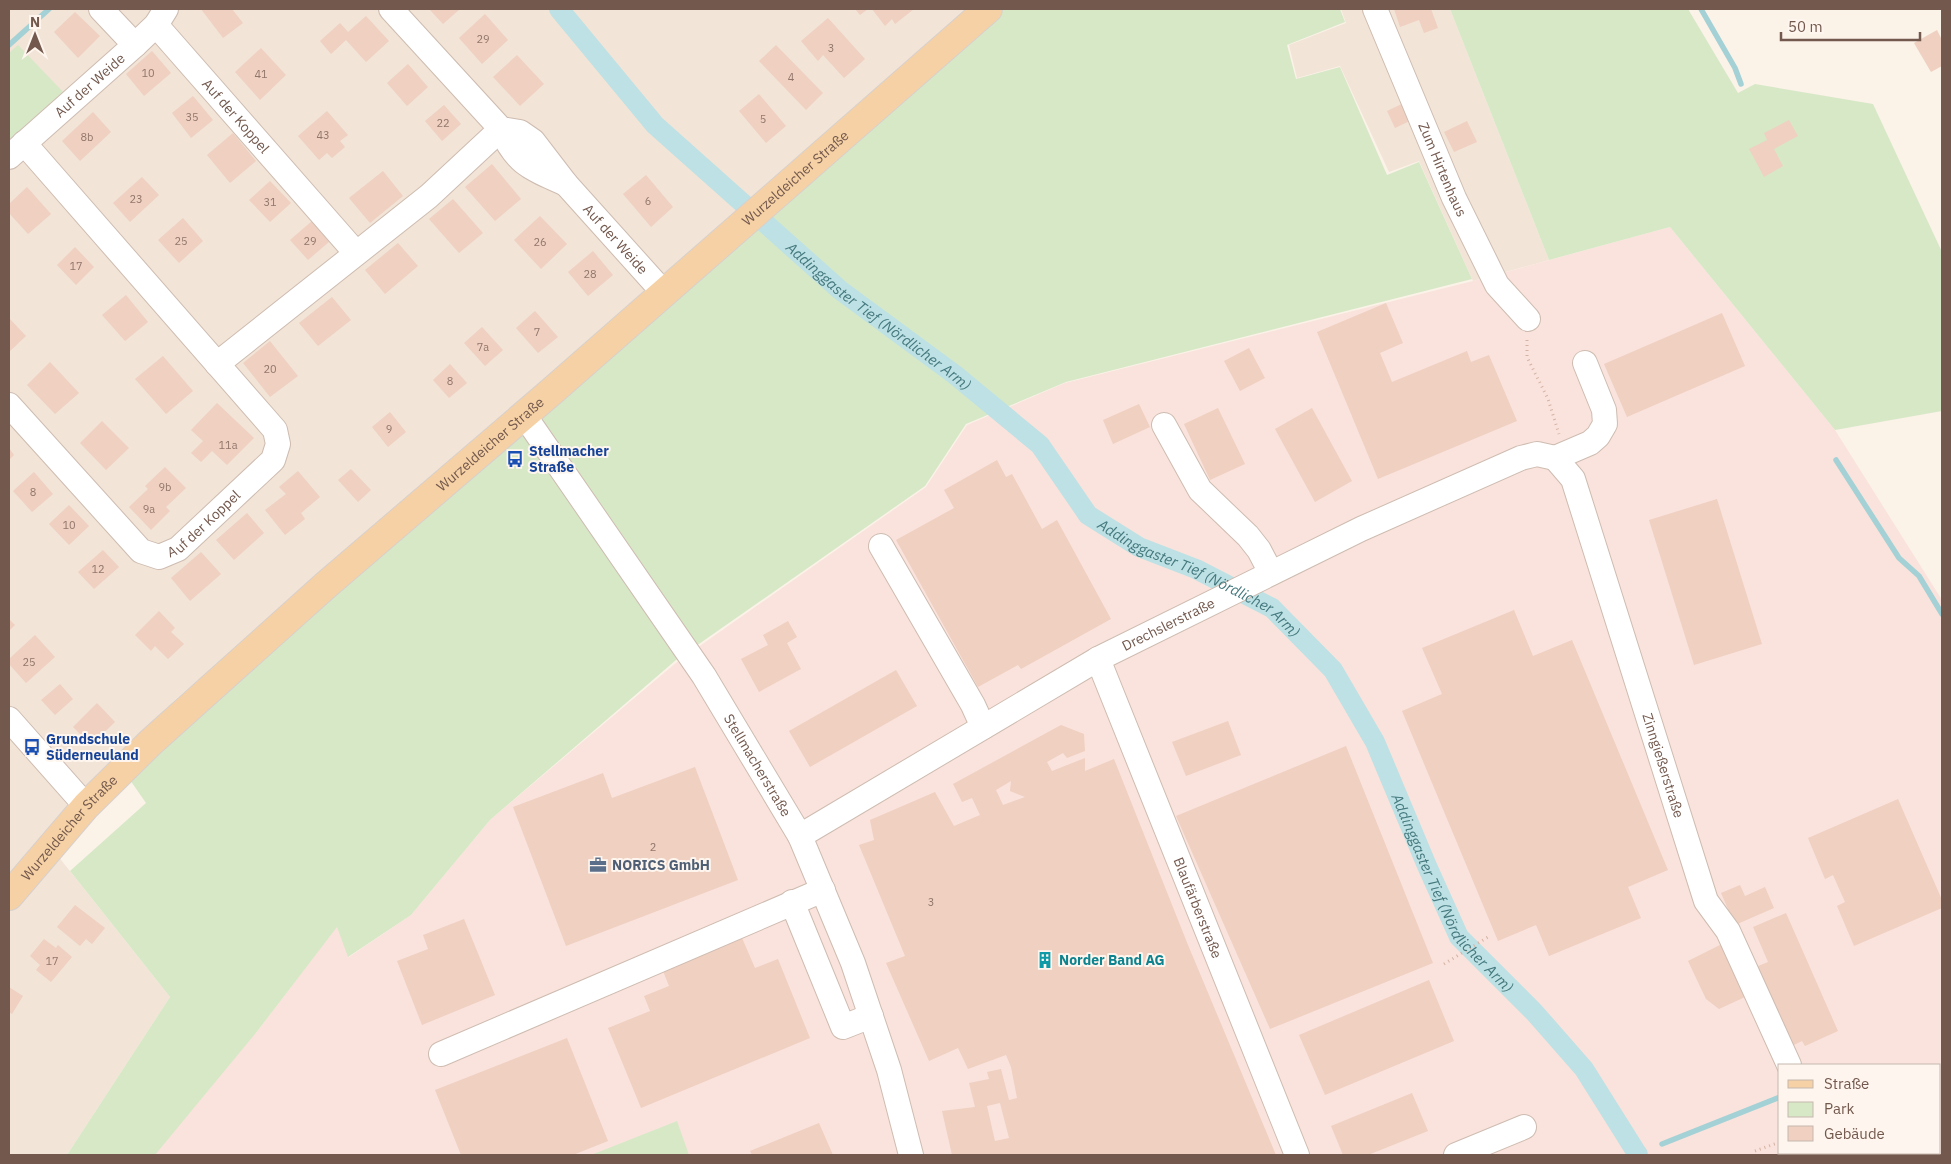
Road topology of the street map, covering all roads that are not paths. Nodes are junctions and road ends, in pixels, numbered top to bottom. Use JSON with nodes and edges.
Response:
{"nodes":[{"id":1,"x":101,"y":9,"type":"edge"},
{"id":2,"x":391,"y":9,"type":"edge"},
{"id":3,"x":988,"y":9,"type":"edge"},
{"id":4,"x":1375,"y":9,"type":"edge"},
{"id":5,"x":161,"y":17,"type":"edge"},
{"id":6,"x":136,"y":45,"type":"junction"},
{"id":7,"x":501,"y":129,"type":"junction"},
{"id":8,"x":17,"y":150,"type":"edge"},
{"id":9,"x":356,"y":253,"type":"junction"},
{"id":10,"x":664,"y":293,"type":"junction"},
{"id":11,"x":1528,"y":319,"type":"road end"},
{"id":12,"x":1585,"y":363,"type":"dead end"},
{"id":13,"x":217,"y":364,"type":"junction"},
{"id":14,"x":9,"y":405,"type":"edge"},
{"id":15,"x":524,"y":415,"type":"junction"},
{"id":16,"x":1164,"y":425,"type":"dead end"},
{"id":17,"x":1555,"y":458,"type":"junction"},
{"id":18,"x":881,"y":546,"type":"dead end"},
{"id":19,"x":1262,"y":578,"type":"junction"},
{"id":20,"x":1098,"y":659,"type":"junction"},
{"id":21,"x":9,"y":719,"type":"edge"},
{"id":22,"x":983,"y":727,"type":"junction"},
{"id":23,"x":86,"y":806,"type":"junction"},
{"id":24,"x":800,"y":836,"type":"junction"},
{"id":25,"x":823,"y":890,"type":"junction"},
{"id":26,"x":9,"y":896,"type":"edge"},
{"id":27,"x":792,"y":902,"type":"junction"},
{"id":28,"x":871,"y":1016,"type":"junction"},
{"id":29,"x":441,"y":1054,"type":"dead end"},
{"id":30,"x":1789,"y":1064,"type":"edge"},
{"id":31,"x":1524,"y":1127,"type":"dead end"},
{"id":32,"x":911,"y":1155,"type":"edge"},
{"id":33,"x":1298,"y":1155,"type":"edge"},
{"id":34,"x":1456,"y":1155,"type":"edge"}],
"edges":[{"from":1,"to":6,"type":"street"},
{"from":2,"to":7,"type":"street","name":"Auf der Weide"},
{"from":3,"to":10,"type":"main road","name":"Wurzeldeicher Straße"},
{"from":4,"to":11,"type":"street","name":"Zum Hirtenhaus"},
{"from":5,"to":6,"type":"street","name":"Auf der Weide"},
{"from":5,"to":9,"type":"street","name":"Auf der Koppel"},
{"from":6,"to":8,"type":"street","name":"Auf der Weide"},
{"from":7,"to":9,"type":"street"},
{"from":7,"to":10,"type":"street","name":"Auf der Weide"},
{"from":8,"to":13,"type":"street","name":"Auf der Koppel"},
{"from":9,"to":13,"type":"street"},
{"from":10,"to":15,"type":"main road","name":"Wurzeldeicher Straße"},
{"from":12,"to":17,"type":"street"},
{"from":13,"to":14,"type":"street","name":"Auf der Koppel"},
{"from":15,"to":23,"type":"main road","name":"Wurzeldeicher Straße"},
{"from":15,"to":24,"type":"street","name":"Stellmacherstraße"},
{"from":16,"to":19,"type":"street"},
{"from":17,"to":19,"type":"street","name":"Drechslerstraße"},
{"from":17,"to":30,"type":"street","name":"Zinngießerstraße"},
{"from":18,"to":22,"type":"street"},
{"from":19,"to":20,"type":"street","name":"Drechslerstraße"},
{"from":20,"to":22,"type":"street","name":"Drechslerstraße"},
{"from":20,"to":33,"type":"street","name":"Blaufärberstraße"},
{"from":21,"to":23,"type":"street"},
{"from":22,"to":24,"type":"street","name":"Drechslerstraße"},
{"from":23,"to":26,"type":"main road","name":"Wurzeldeicher Straße"},
{"from":24,"to":25,"type":"street","name":"Stellmacherstraße"},
{"from":25,"to":27,"type":"street"},
{"from":25,"to":28,"type":"street","name":"Stellmacherstraße"},
{"from":27,"to":28,"type":"street"},
{"from":27,"to":29,"type":"street"},
{"from":28,"to":32,"type":"street","name":"Stellmacherstraße"},
{"from":31,"to":34,"type":"street"}]}
